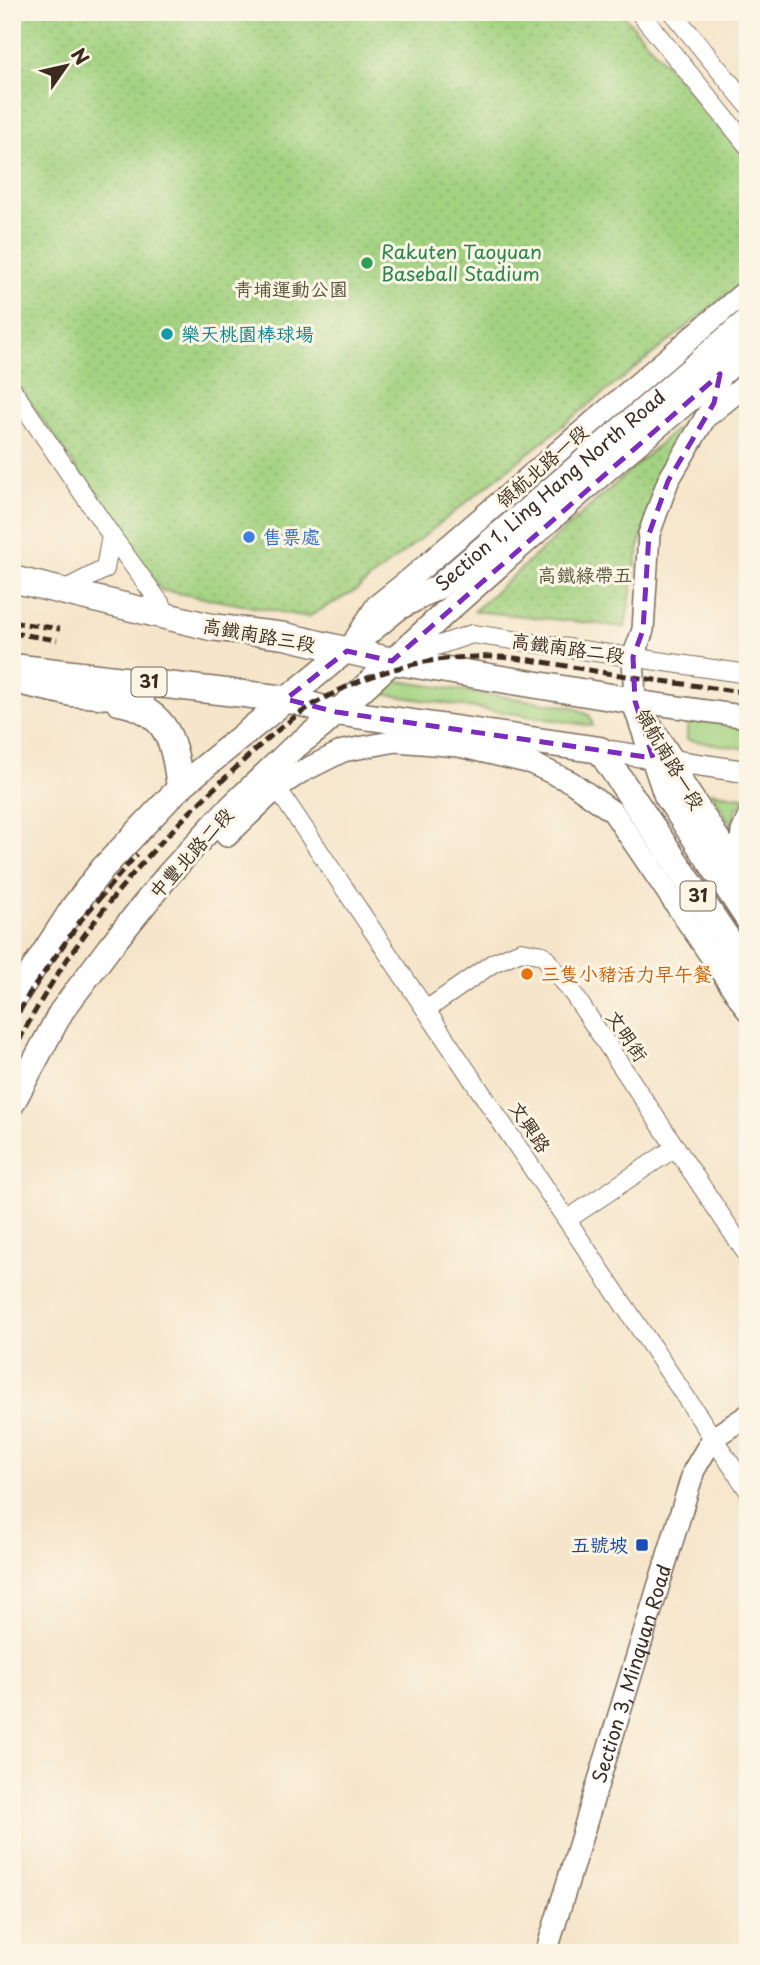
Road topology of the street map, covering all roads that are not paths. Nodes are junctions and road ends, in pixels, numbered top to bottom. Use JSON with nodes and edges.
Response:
{"nodes":[{"id":1,"x":639,"y":12,"type":"edge"},
{"id":2,"x":672,"y":12,"type":"edge"},
{"id":3,"x":748,"y":105,"type":"edge"},
{"id":4,"x":748,"y":146,"type":"edge"},
{"id":5,"x":748,"y":289,"type":"edge"},
{"id":6,"x":748,"y":320,"type":"edge"},
{"id":7,"x":748,"y":350,"type":"edge"},
{"id":8,"x":748,"y":362,"type":"edge"},
{"id":9,"x":720,"y":374,"type":"junction"},
{"id":10,"x":748,"y":383,"type":"edge"},
{"id":11,"x":12,"y":389,"type":"edge"},
{"id":12,"x":705,"y":418,"type":"junction"},
{"id":13,"x":111,"y":535,"type":"junction"},
{"id":14,"x":12,"y":579,"type":"edge"},
{"id":15,"x":64,"y":590,"type":"junction"},
{"id":16,"x":12,"y":593,"type":"edge"},
{"id":17,"x":171,"y":618,"type":"junction"},
{"id":18,"x":347,"y":651,"type":"junction"},
{"id":19,"x":633,"y":657,"type":"junction"},
{"id":20,"x":392,"y":661,"type":"junction"},
{"id":21,"x":12,"y":667,"type":"edge"},
{"id":22,"x":748,"y":674,"type":"edge"},
{"id":23,"x":23,"y":682,"type":"edge"},
{"id":24,"x":164,"y":684,"type":"junction"},
{"id":25,"x":72,"y":693,"type":"junction"},
{"id":26,"x":286,"y":699,"type":"junction"},
{"id":27,"x":635,"y":701,"type":"junction"},
{"id":28,"x":336,"y":712,"type":"junction"},
{"id":29,"x":748,"y":717,"type":"edge"},
{"id":30,"x":600,"y":750,"type":"junction"},
{"id":31,"x":664,"y":760,"type":"junction"},
{"id":32,"x":748,"y":772,"type":"edge"},
{"id":33,"x":180,"y":787,"type":"junction"},
{"id":34,"x":277,"y":788,"type":"junction"},
{"id":35,"x":748,"y":818,"type":"edge"},
{"id":36,"x":648,"y":821,"type":"junction"},
{"id":37,"x":227,"y":836,"type":"dead end"},
{"id":38,"x":743,"y":876,"type":"edge"},
{"id":39,"x":679,"y":908,"type":"junction"},
{"id":40,"x":748,"y":918,"type":"edge"},
{"id":41,"x":748,"y":970,"type":"edge"},
{"id":42,"x":12,"y":1002,"type":"edge"},
{"id":43,"x":426,"y":1010,"type":"junction"},
{"id":44,"x":748,"y":1011,"type":"edge"},
{"id":45,"x":12,"y":1104,"type":"edge"},
{"id":46,"x":676,"y":1147,"type":"junction"},
{"id":47,"x":568,"y":1219,"type":"junction"},
{"id":48,"x":748,"y":1256,"type":"edge"},
{"id":49,"x":748,"y":1415,"type":"edge"},
{"id":50,"x":713,"y":1438,"type":"junction"},
{"id":51,"x":748,"y":1490,"type":"edge"},
{"id":52,"x":547,"y":1953,"type":"edge"}],
"edges":[{"from":1,"to":4,"type":"street"},
{"from":2,"to":3,"type":"street"},
{"from":5,"to":18,"type":"street","name":"領航北路一段"},
{"from":6,"to":18,"type":"main road","name":"Section 1, Ling Hang North Road"},
{"from":7,"to":9,"type":"main road","name":"Section 1, Ling Hang North Road"},
{"from":8,"to":9,"type":"street"},
{"from":9,"to":12,"type":"street"},
{"from":9,"to":20,"type":"main road","name":"Section 1, Ling Hang North Road"},
{"from":10,"to":12,"type":"street"},
{"from":11,"to":13,"type":"street"},
{"from":12,"to":19,"type":"street"},
{"from":13,"to":15,"type":"street"},
{"from":13,"to":17,"type":"street"},
{"from":14,"to":15,"type":"main road","name":"高鐵南路三段"},
{"from":15,"to":17,"type":"main road","name":"高鐵南路三段"},
{"from":16,"to":17,"type":"main road","name":"高鐵南路三段"},
{"from":17,"to":18,"type":"main road","name":"高鐵南路三段"},
{"from":18,"to":20,"type":"main road","name":"高鐵南路二段"},
{"from":18,"to":26,"type":"main road"},
{"from":19,"to":20,"type":"street","name":"高鐵南路二段"},
{"from":19,"to":22,"type":"street","name":"高鐵南路二段"},
{"from":19,"to":27,"type":"street"},
{"from":20,"to":27,"type":"main road","name":"高鐵南路二段"},
{"from":20,"to":28,"type":"main road","name":"中豐北路二段"},
{"from":21,"to":24,"type":"main road","number":"31"},
{"from":23,"to":24,"type":"main road"},
{"from":23,"to":25,"type":"main road","number":"31"},
{"from":24,"to":26,"type":"main road","number":"31"},
{"from":25,"to":26,"type":"main road","number":"31"},
{"from":25,"to":33,"type":"main road"},
{"from":26,"to":28,"type":"main road","number":"31"},
{"from":26,"to":33,"type":"main road"},
{"from":27,"to":29,"type":"street"},
{"from":27,"to":31,"type":"main road","name":"領航南路一段","number":"31"},
{"from":28,"to":30,"type":"main road","number":"31"},
{"from":28,"to":45,"type":"main road","name":"中豐北路二段"},
{"from":30,"to":31,"type":"street"},
{"from":30,"to":36,"type":"main road","number":"31"},
{"from":31,"to":32,"type":"street"},
{"from":31,"to":38,"type":"street","name":"領航南路一段","number":"31"},
{"from":31,"to":40,"type":"main road","name":"領航南路一段","number":"31"},
{"from":33,"to":42,"type":"main road"},
{"from":34,"to":37,"type":"street"},
{"from":34,"to":39,"type":"street"},
{"from":34,"to":43,"type":"street","name":"文興路"},
{"from":35,"to":38,"type":"street"},
{"from":36,"to":39,"type":"street","number":"31"},
{"from":36,"to":41,"type":"main road","number":"31"},
{"from":39,"to":44,"type":"street","number":"31"},
{"from":43,"to":46,"type":"street","name":"文明街"},
{"from":43,"to":47,"type":"street","name":"文興路"},
{"from":46,"to":47,"type":"street"},
{"from":46,"to":48,"type":"street","name":"文明街"},
{"from":47,"to":50,"type":"street","name":"文興路"},
{"from":49,"to":50,"type":"street","name":"Section 3, Minquan Road"},
{"from":50,"to":51,"type":"street","name":"文興路"},
{"from":50,"to":52,"type":"street","name":"Section 3, Minquan Road"}]}
